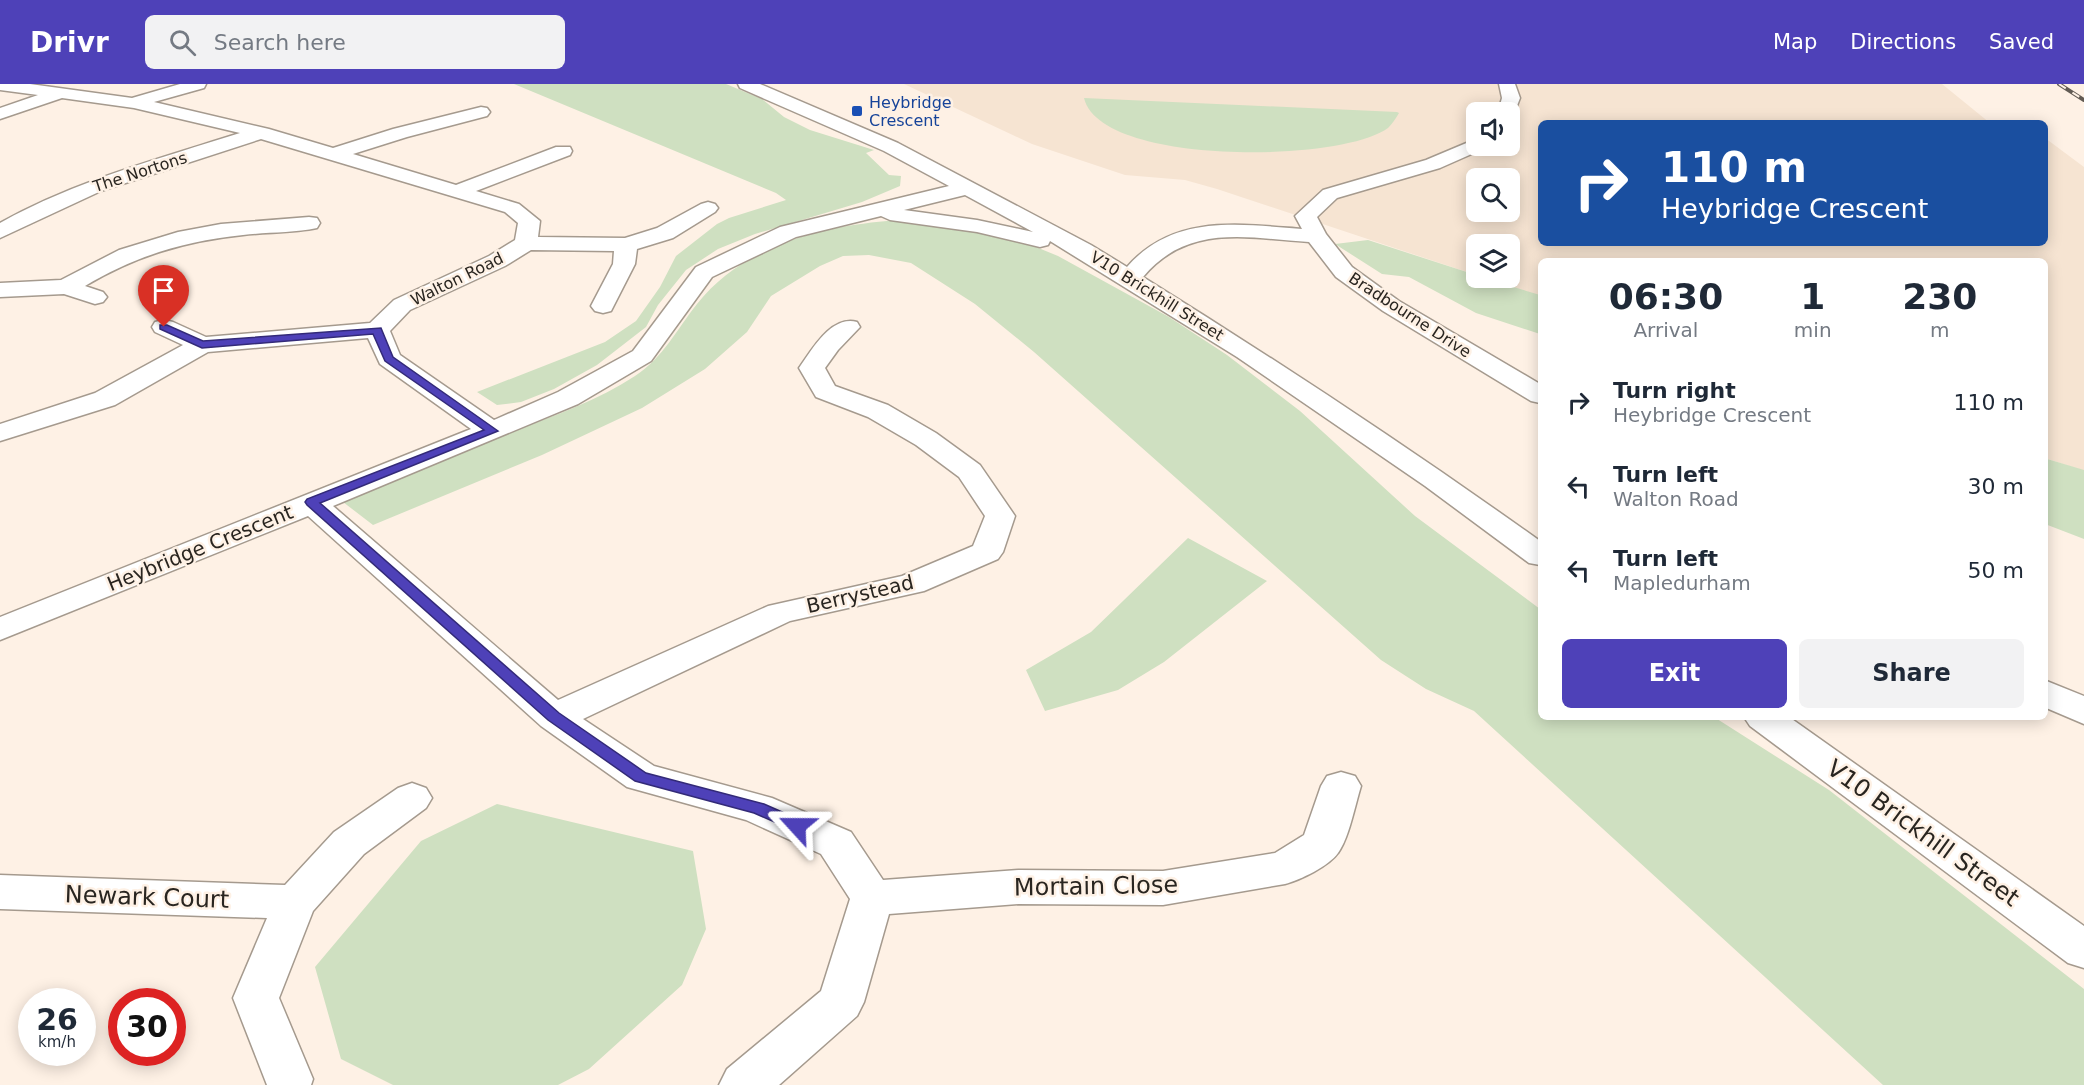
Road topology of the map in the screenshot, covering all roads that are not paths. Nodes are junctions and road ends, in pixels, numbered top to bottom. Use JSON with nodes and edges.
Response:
{"nodes":[{"id":1,"x":198,"y":84,"type":"edge"},
{"id":2,"x":746,"y":84,"type":"edge"},
{"id":3,"x":1507,"y":84,"type":"edge"},
{"id":4,"x":0,"y":85,"type":"edge"},
{"id":5,"x":63,"y":93,"type":"junction"},
{"id":6,"x":1510,"y":102,"type":"edge"},
{"id":7,"x":134,"y":103,"type":"junction"},
{"id":8,"x":481,"y":112,"type":"dead end"},
{"id":9,"x":0,"y":114,"type":"edge"},
{"id":10,"x":262,"y":133,"type":"junction"},
{"id":11,"x":1466,"y":149,"type":"edge"},
{"id":12,"x":563,"y":152,"type":"dead end"},
{"id":13,"x":335,"y":154,"type":"junction"},
{"id":14,"x":967,"y":188,"type":"junction"},
{"id":15,"x":455,"y":192,"type":"junction"},
{"id":16,"x":708,"y":208,"type":"dead end"},
{"id":17,"x":872,"y":212,"type":"junction"},
{"id":18,"x":10,"y":218,"type":"edge"},
{"id":19,"x":308,"y":224,"type":"dead end"},
{"id":20,"x":0,"y":232,"type":"edge"},
{"id":21,"x":1316,"y":236,"type":"junction"},
{"id":22,"x":526,"y":243,"type":"junction"},
{"id":23,"x":626,"y":245,"type":"junction"},
{"id":24,"x":1083,"y":250,"type":"junction"},
{"id":25,"x":1129,"y":279,"type":"junction"},
{"id":26,"x":66,"y":287,"type":"junction"},
{"id":27,"x":0,"y":290,"type":"edge"},
{"id":28,"x":95,"y":297,"type":"dead end"},
{"id":29,"x":603,"y":306,"type":"dead end"},
{"id":30,"x":164,"y":327,"type":"dead end"},
{"id":31,"x":848,"y":327,"type":"dead end"},
{"id":32,"x":377,"y":330,"type":"junction"},
{"id":33,"x":202,"y":345,"type":"junction"},
{"id":34,"x":1538,"y":394,"type":"edge"},
{"id":35,"x":492,"y":431,"type":"junction"},
{"id":36,"x":0,"y":433,"type":"edge"},
{"id":37,"x":311,"y":502,"type":"junction"},
{"id":38,"x":1538,"y":555,"type":"edge"},
{"id":39,"x":0,"y":629,"type":"edge"},
{"id":40,"x":2048,"y":694,"type":"edge"},
{"id":41,"x":2084,"y":711,"type":"edge"},
{"id":42,"x":554,"y":717,"type":"junction"},
{"id":43,"x":1767,"y":720,"type":"edge"},
{"id":44,"x":1341,"y":786,"type":"dead end"},
{"id":45,"x":412,"y":798,"type":"dead end"},
{"id":46,"x":0,"y":892,"type":"edge"},
{"id":47,"x":872,"y":898,"type":"junction"},
{"id":48,"x":295,"y":902,"type":"junction"},
{"id":49,"x":2084,"y":950,"type":"edge"},
{"id":50,"x":289,"y":1079,"type":"dead end"},
{"id":51,"x":744,"y":1085,"type":"edge"}],
"edges":[{"from":1,"to":7,"type":"street"},
{"from":2,"to":14,"type":"street","name":"V10 Brickhill Street"},
{"from":3,"to":6,"type":"street"},
{"from":4,"to":5,"type":"street","name":"Walton Road"},
{"from":5,"to":7,"type":"street","name":"Walton Road"},
{"from":5,"to":9,"type":"street"},
{"from":7,"to":10,"type":"street","name":"Walton Road"},
{"from":8,"to":13,"type":"street"},
{"from":10,"to":13,"type":"street","name":"Walton Road"},
{"from":10,"to":18,"type":"street","name":"The Nortons"},
{"from":11,"to":21,"type":"street","name":"Bradbourne Drive"},
{"from":12,"to":15,"type":"street"},
{"from":13,"to":15,"type":"street","name":"Walton Road"},
{"from":14,"to":17,"type":"street","name":"Heybridge Crescent"},
{"from":14,"to":24,"type":"street","name":"V10 Brickhill Street"},
{"from":15,"to":22,"type":"street","name":"Walton Road"},
{"from":16,"to":23,"type":"street"},
{"from":17,"to":24,"type":"street"},
{"from":17,"to":35,"type":"street","name":"Heybridge Crescent"},
{"from":18,"to":20,"type":"street","name":"The Nortons"},
{"from":19,"to":26,"type":"street"},
{"from":21,"to":25,"type":"street"},
{"from":21,"to":34,"type":"street","name":"Bradbourne Drive"},
{"from":22,"to":23,"type":"street"},
{"from":22,"to":32,"type":"street","name":"Walton Road"},
{"from":23,"to":29,"type":"street"},
{"from":24,"to":25,"type":"street","name":"V10 Brickhill Street"},
{"from":25,"to":38,"type":"street","name":"V10 Brickhill Street"},
{"from":26,"to":27,"type":"street"},
{"from":26,"to":28,"type":"street"},
{"from":30,"to":33,"type":"street"},
{"from":31,"to":42,"type":"street","name":"Berrystead"},
{"from":32,"to":33,"type":"street"},
{"from":32,"to":35,"type":"street"},
{"from":33,"to":36,"type":"street"},
{"from":35,"to":37,"type":"street","name":"Heybridge Crescent"},
{"from":37,"to":39,"type":"street","name":"Heybridge Crescent"},
{"from":37,"to":42,"type":"street"},
{"from":40,"to":41,"type":"street"},
{"from":42,"to":47,"type":"street"},
{"from":43,"to":49,"type":"street","name":"V10 Brickhill Street"},
{"from":44,"to":47,"type":"street","name":"Mortain Close"},
{"from":45,"to":48,"type":"street"},
{"from":46,"to":48,"type":"street","name":"Newark Court"},
{"from":47,"to":51,"type":"street"},
{"from":48,"to":50,"type":"street"}]}
